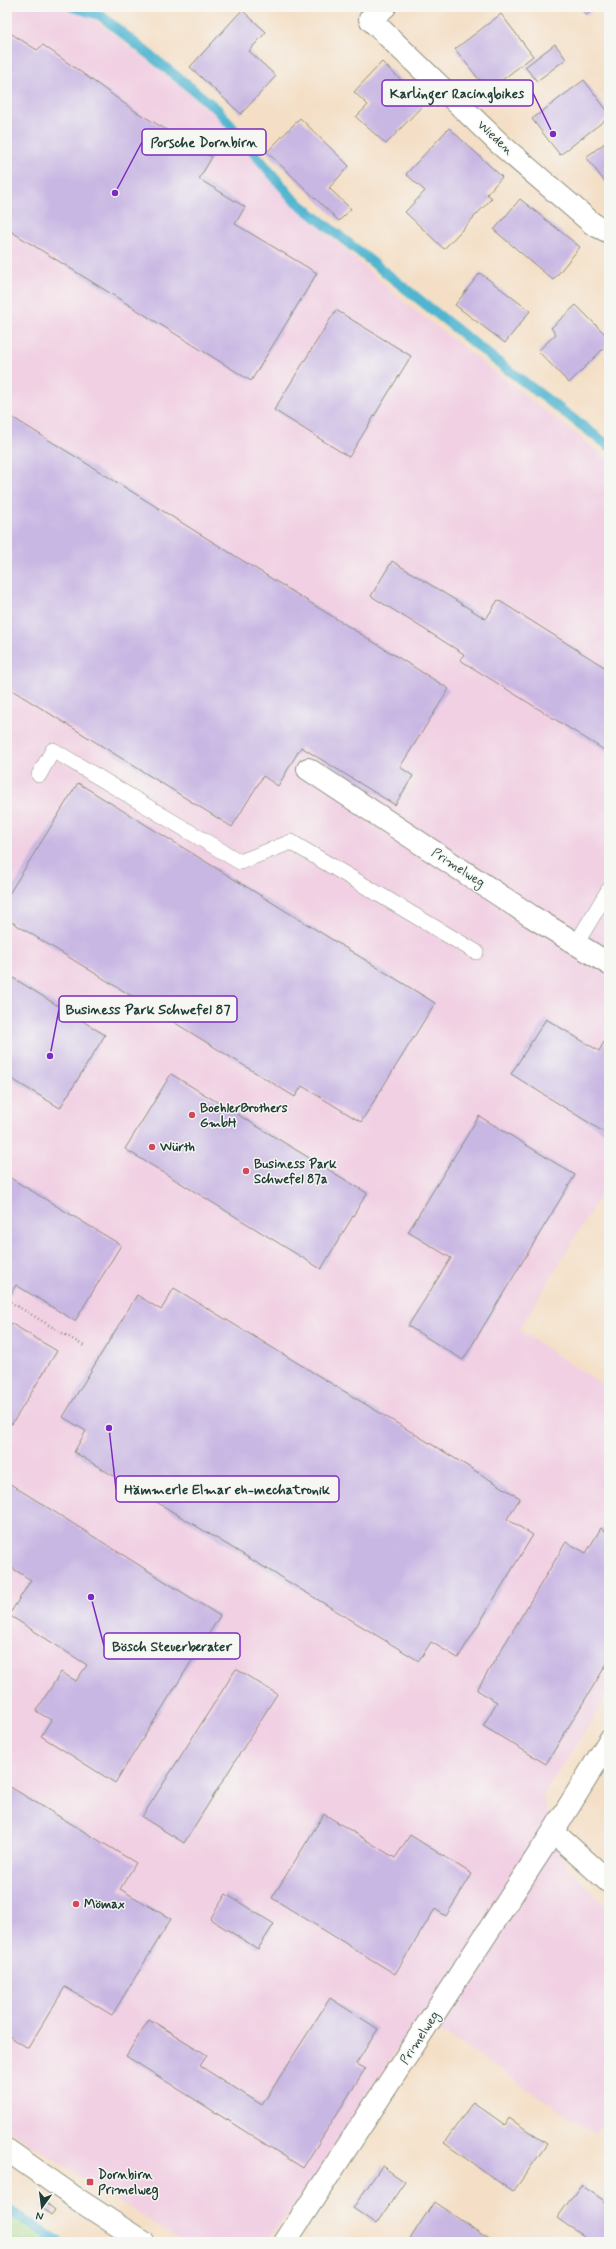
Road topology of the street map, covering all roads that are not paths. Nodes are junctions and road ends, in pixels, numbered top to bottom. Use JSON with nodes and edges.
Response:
{"nodes":[{"id":1,"x":372,"y":11,"type":"edge"},
{"id":2,"x":609,"y":232,"type":"edge"},
{"id":3,"x":308,"y":769,"type":"dead end"},
{"id":4,"x":39,"y":774,"type":"dead end"},
{"id":5,"x":609,"y":888,"type":"edge"},
{"id":6,"x":576,"y":944,"type":"junction"},
{"id":7,"x":476,"y":952,"type":"dead end"},
{"id":8,"x":609,"y":964,"type":"edge"},
{"id":9,"x":609,"y":1741,"type":"edge"},
{"id":10,"x":553,"y":1832,"type":"junction"},
{"id":11,"x":609,"y":1882,"type":"edge"},
{"id":12,"x":7,"y":2150,"type":"edge"},
{"id":13,"x":143,"y":2242,"type":"edge"},
{"id":14,"x":285,"y":2242,"type":"edge"}],
"edges":[{"from":1,"to":2,"type":"street","name":"Wieden"},
{"from":3,"to":6,"type":"street","name":"Primelweg"},
{"from":4,"to":7,"type":"lane"},
{"from":5,"to":6,"type":"lane"},
{"from":6,"to":8,"type":"street","name":"Primelweg"},
{"from":9,"to":10,"type":"street","name":"Primelweg"},
{"from":10,"to":11,"type":"street"},
{"from":10,"to":14,"type":"street","name":"Primelweg"},
{"from":12,"to":13,"type":"street"}]}
